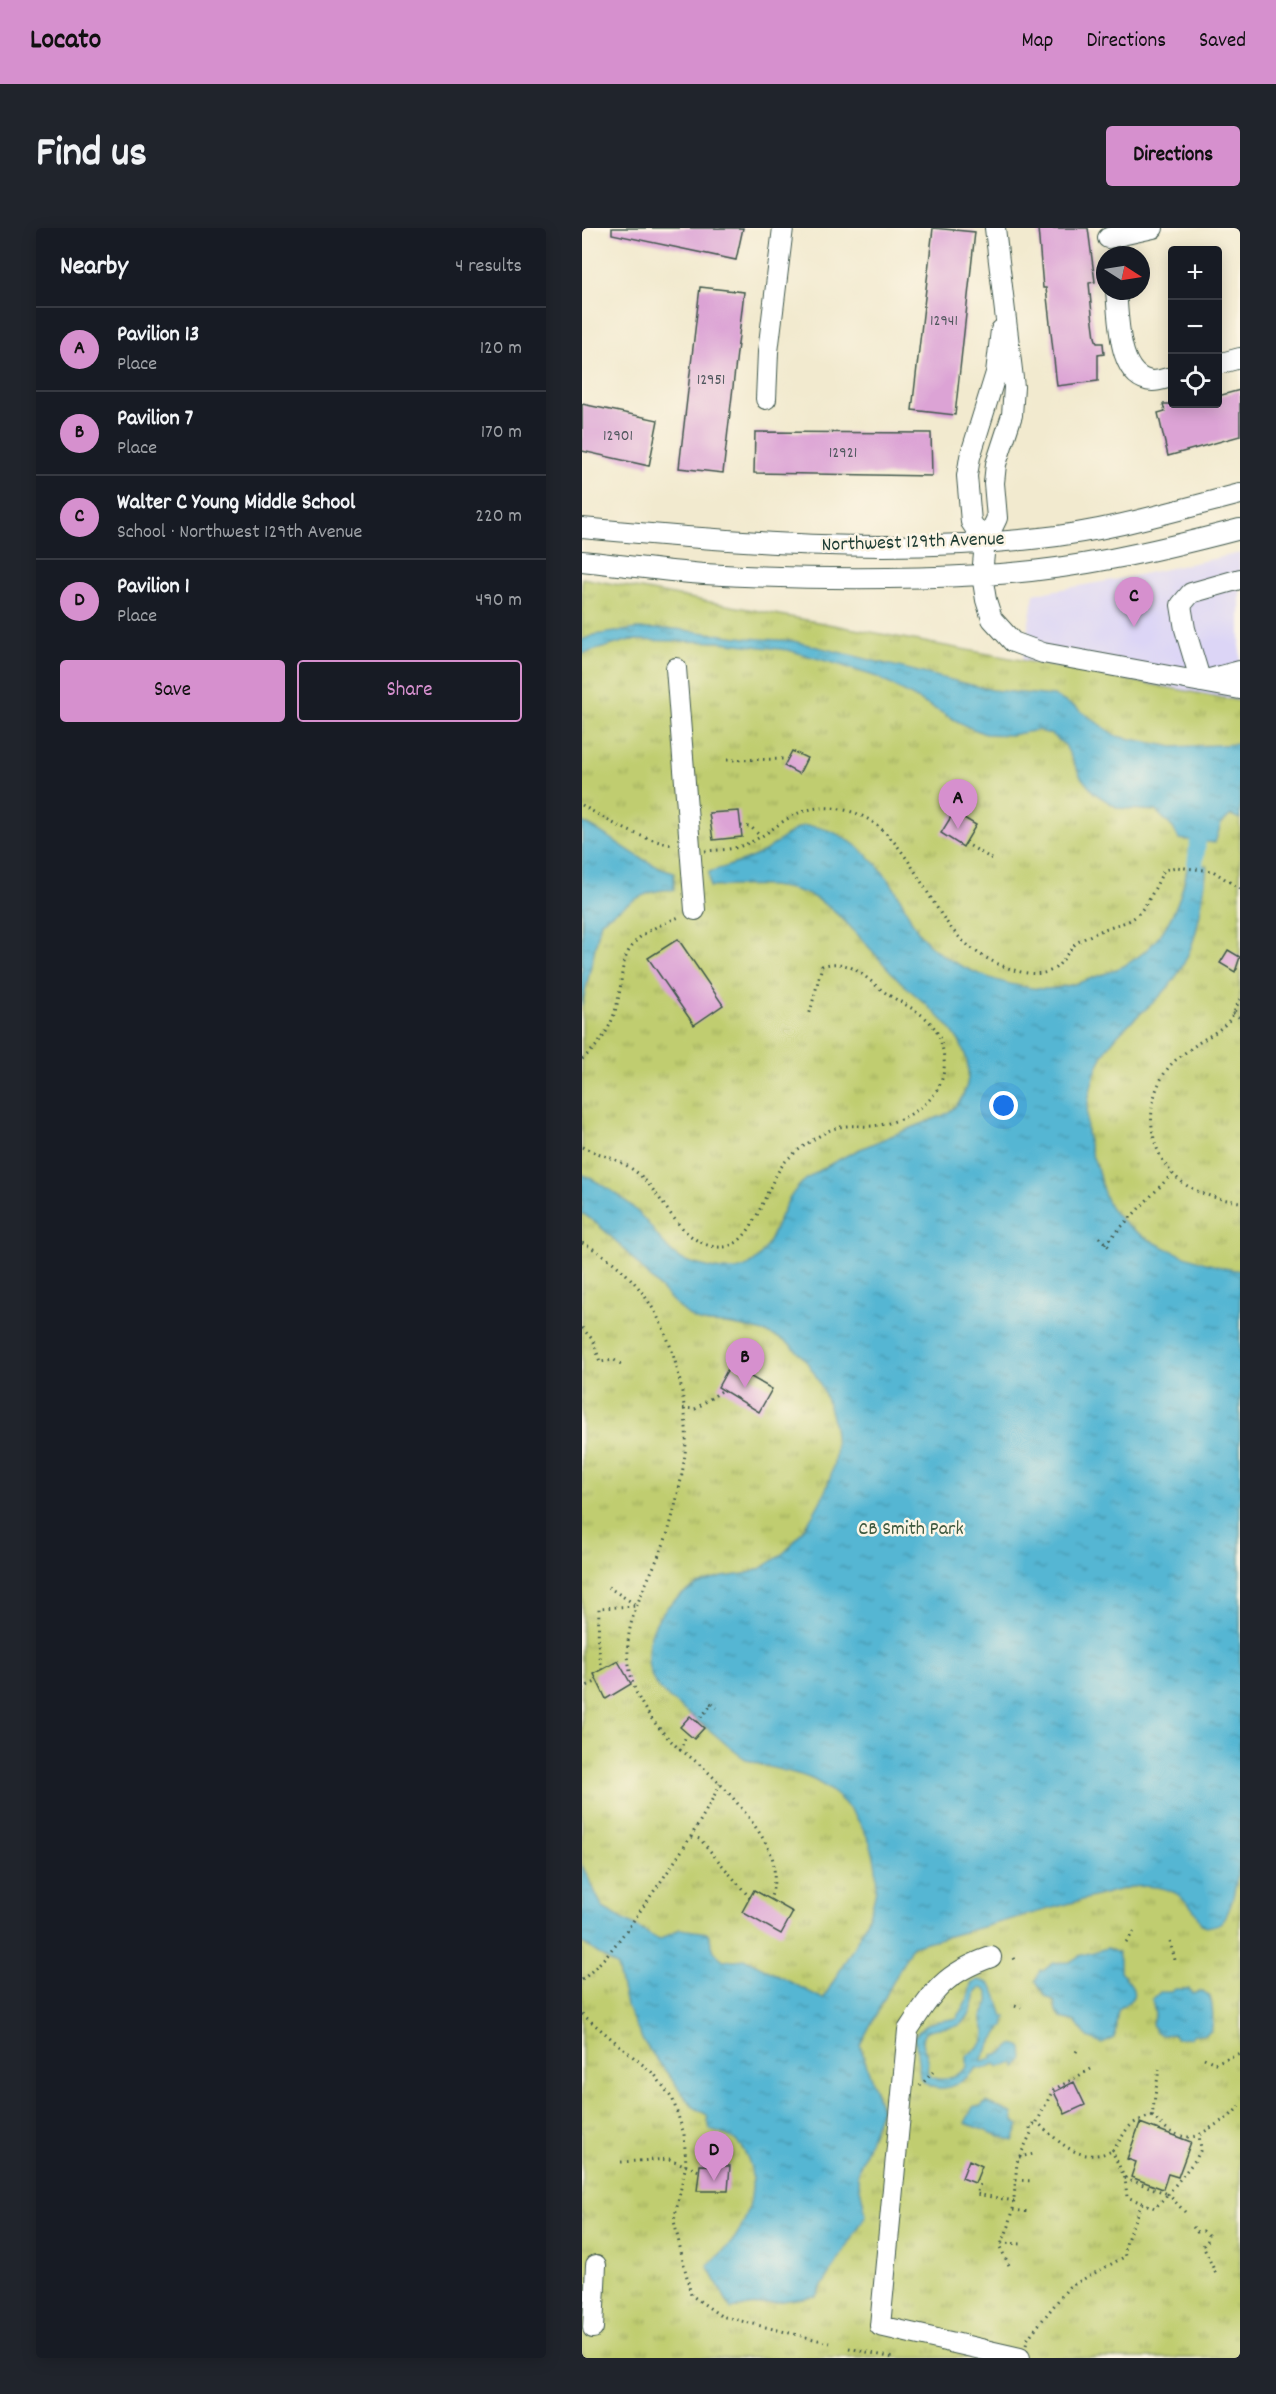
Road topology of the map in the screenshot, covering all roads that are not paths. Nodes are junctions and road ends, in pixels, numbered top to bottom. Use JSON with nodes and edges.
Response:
{"nodes":[{"id":1,"x":783,"y":228,"type":"edge"},
{"id":2,"x":995,"y":228,"type":"edge"},
{"id":3,"x":1154,"y":228,"type":"edge"},
{"id":4,"x":1109,"y":240,"type":"edge"},
{"id":5,"x":1117,"y":300,"type":"edge"},
{"id":6,"x":1006,"y":306,"type":"junction"},
{"id":7,"x":1240,"y":358,"type":"edge"},
{"id":8,"x":1222,"y":363,"type":"edge"},
{"id":9,"x":1168,"y":378,"type":"edge"},
{"id":10,"x":765,"y":399,"type":"dead end"},
{"id":11,"x":982,"y":420,"type":"junction"},
{"id":12,"x":1008,"y":429,"type":"junction"},
{"id":13,"x":1240,"y":494,"type":"edge"},
{"id":14,"x":582,"y":528,"type":"edge"},
{"id":15,"x":1240,"y":529,"type":"edge"},
{"id":16,"x":985,"y":543,"type":"junction"},
{"id":17,"x":582,"y":561,"type":"edge"},
{"id":18,"x":982,"y":575,"type":"junction"},
{"id":19,"x":1240,"y":579,"type":"edge"},
{"id":20,"x":676,"y":668,"type":"dead end"},
{"id":21,"x":1240,"y":671,"type":"edge"},
{"id":22,"x":1201,"y":682,"type":"junction"},
{"id":23,"x":1240,"y":689,"type":"edge"},
{"id":24,"x":695,"y":910,"type":"road end"},
{"id":25,"x":991,"y":1957,"type":"dead end"},
{"id":26,"x":596,"y":2265,"type":"dead end"},
{"id":27,"x":594,"y":2328,"type":"dead end"},
{"id":28,"x":1022,"y":2353,"type":"edge"}],
"edges":[{"from":1,"to":10,"type":"street"},
{"from":2,"to":6,"type":"street"},
{"from":3,"to":4,"type":"street"},
{"from":5,"to":9,"type":"street"},
{"from":6,"to":11,"type":"street"},
{"from":6,"to":12,"type":"street"},
{"from":7,"to":8,"type":"street"},
{"from":11,"to":12,"type":"street"},
{"from":11,"to":16,"type":"street"},
{"from":12,"to":16,"type":"street"},
{"from":13,"to":16,"type":"street","name":"Northwest 129th Avenue"},
{"from":14,"to":16,"type":"street","name":"Northwest 129th Avenue"},
{"from":15,"to":18,"type":"street","name":"Northwest 129th Avenue"},
{"from":16,"to":18,"type":"street"},
{"from":17,"to":18,"type":"street","name":"Northwest 129th Avenue"},
{"from":18,"to":22,"type":"street"},
{"from":19,"to":22,"type":"street"},
{"from":20,"to":24,"type":"street"},
{"from":21,"to":22,"type":"street"},
{"from":22,"to":23,"type":"street"},
{"from":25,"to":28,"type":"street"},
{"from":26,"to":27,"type":"street"}]}
